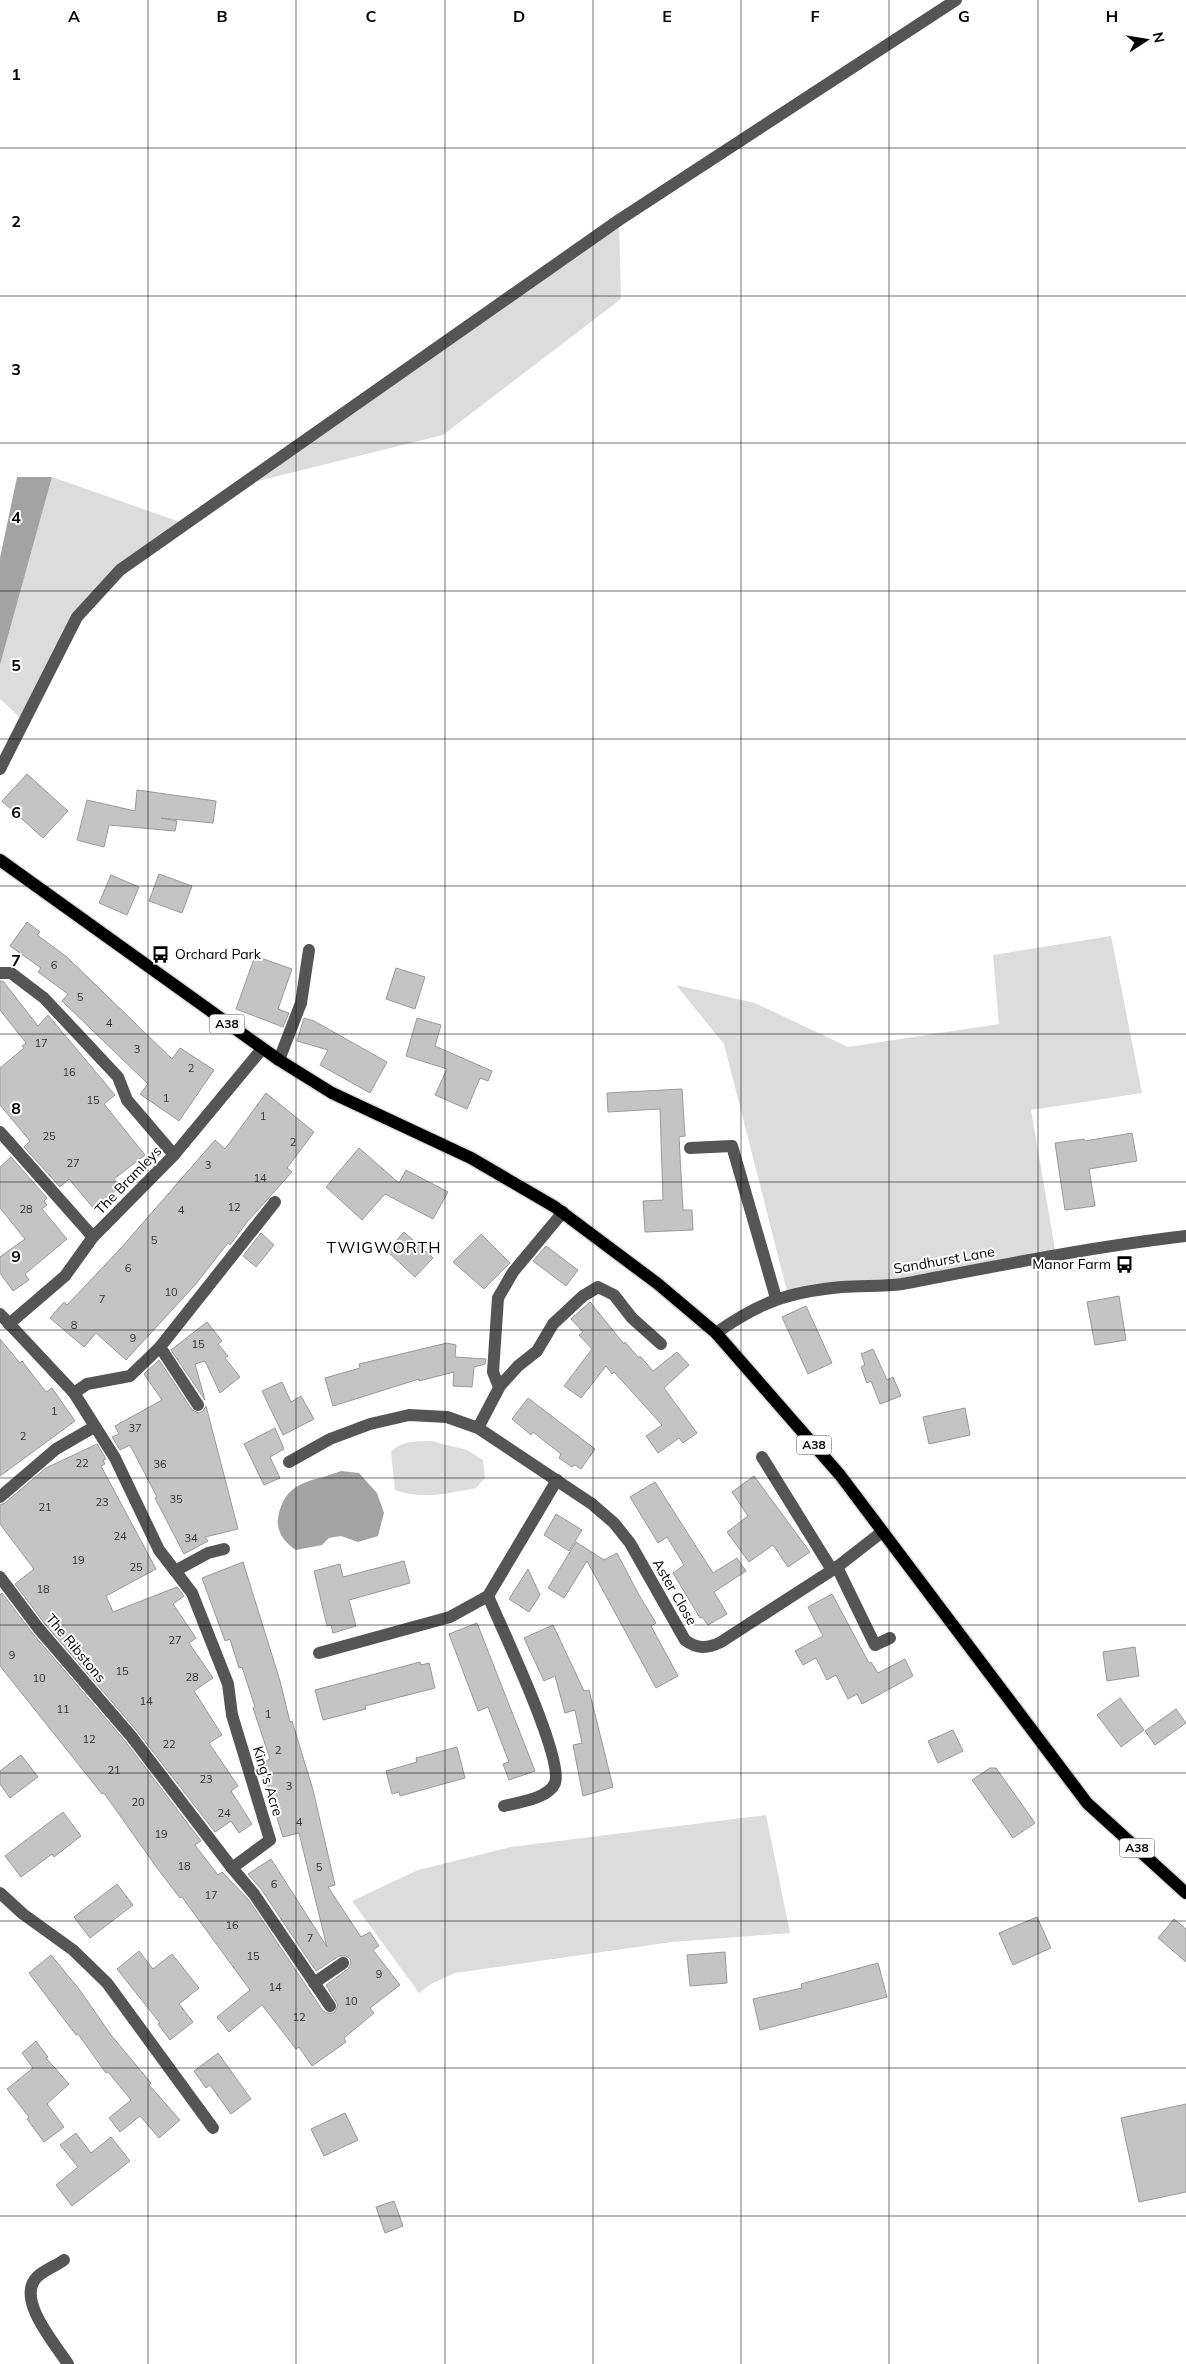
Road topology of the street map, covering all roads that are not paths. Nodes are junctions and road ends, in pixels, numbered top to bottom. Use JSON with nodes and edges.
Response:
{"nodes":[{"id":1,"x":956,"y":0,"type":"edge"},
{"id":2,"x":0,"y":769,"type":"edge"},
{"id":3,"x":0,"y":860,"type":"edge"},
{"id":4,"x":309,"y":950,"type":"dead end"},
{"id":5,"x":0,"y":973,"type":"edge"},
{"id":6,"x":262,"y":1049,"type":"junction"},
{"id":7,"x":279,"y":1060,"type":"junction"},
{"id":8,"x":0,"y":1132,"type":"edge"},
{"id":9,"x":690,"y":1148,"type":"dead end"},
{"id":10,"x":174,"y":1154,"type":"junction"},
{"id":11,"x":275,"y":1202,"type":"dead end"},
{"id":12,"x":563,"y":1212,"type":"junction"},
{"id":13,"x":1186,"y":1236,"type":"edge"},
{"id":14,"x":94,"y":1237,"type":"junction"},
{"id":15,"x":776,"y":1298,"type":"junction"},
{"id":16,"x":0,"y":1314,"type":"edge"},
{"id":17,"x":9,"y":1324,"type":"junction"},
{"id":18,"x":716,"y":1333,"type":"junction"},
{"id":19,"x":661,"y":1344,"type":"dead end"},
{"id":20,"x":160,"y":1347,"type":"junction"},
{"id":21,"x":499,"y":1387,"type":"junction"},
{"id":22,"x":74,"y":1393,"type":"junction"},
{"id":23,"x":198,"y":1404,"type":"dead end"},
{"id":24,"x":94,"y":1427,"type":"junction"},
{"id":25,"x":478,"y":1428,"type":"junction"},
{"id":26,"x":762,"y":1457,"type":"dead end"},
{"id":27,"x":289,"y":1462,"type":"dead end"},
{"id":28,"x":557,"y":1480,"type":"junction"},
{"id":29,"x":0,"y":1497,"type":"edge"},
{"id":30,"x":882,"y":1532,"type":"junction"},
{"id":31,"x":224,"y":1549,"type":"dead end"},
{"id":32,"x":834,"y":1569,"type":"junction"},
{"id":33,"x":175,"y":1571,"type":"junction"},
{"id":34,"x":0,"y":1577,"type":"edge"},
{"id":35,"x":488,"y":1596,"type":"junction"},
{"id":36,"x":890,"y":1638,"type":"dead end"},
{"id":37,"x":318,"y":1653,"type":"dead end"},
{"id":38,"x":504,"y":1806,"type":"dead end"},
{"id":39,"x":232,"y":1868,"type":"junction"},
{"id":40,"x":0,"y":1893,"type":"edge"},
{"id":41,"x":1186,"y":1893,"type":"edge"},
{"id":42,"x":343,"y":1963,"type":"dead end"},
{"id":43,"x":314,"y":1983,"type":"junction"},
{"id":44,"x":330,"y":2006,"type":"dead end"},
{"id":45,"x":214,"y":2128,"type":"dead end"},
{"id":46,"x":64,"y":2260,"type":"dead end"},
{"id":47,"x":68,"y":2364,"type":"edge"}],
"edges":[{"from":1,"to":2,"type":"street"},
{"from":3,"to":6,"type":"main road","number":"A38"},
{"from":4,"to":7,"type":"street"},
{"from":5,"to":10,"type":"street"},
{"from":6,"to":7,"type":"main road","number":"A38"},
{"from":6,"to":10,"type":"street","name":"The Bramleys"},
{"from":7,"to":12,"type":"main road","number":"A38"},
{"from":8,"to":14,"type":"street"},
{"from":9,"to":15,"type":"street"},
{"from":10,"to":14,"type":"street","name":"The Bramleys"},
{"from":11,"to":20,"type":"street"},
{"from":12,"to":18,"type":"main road","number":"A38"},
{"from":12,"to":21,"type":"street"},
{"from":13,"to":15,"type":"street","name":"Sandhurst Lane"},
{"from":14,"to":17,"type":"street","name":"The Bramleys"},
{"from":15,"to":18,"type":"street","name":"Sandhurst Lane"},
{"from":16,"to":17,"type":"street"},
{"from":17,"to":22,"type":"street"},
{"from":18,"to":30,"type":"main road","number":"A38"},
{"from":19,"to":21,"type":"street"},
{"from":20,"to":22,"type":"street"},
{"from":20,"to":23,"type":"street"},
{"from":21,"to":25,"type":"street"},
{"from":22,"to":24,"type":"street"},
{"from":24,"to":29,"type":"street"},
{"from":24,"to":33,"type":"street"},
{"from":25,"to":27,"type":"street","name":"Aster Close"},
{"from":25,"to":28,"type":"street","name":"Aster Close"},
{"from":26,"to":32,"type":"street"},
{"from":28,"to":32,"type":"street","name":"Aster Close"},
{"from":28,"to":35,"type":"street"},
{"from":30,"to":32,"type":"street","name":"Aster Close"},
{"from":30,"to":41,"type":"main road","number":"A38"},
{"from":31,"to":33,"type":"street"},
{"from":32,"to":36,"type":"street"},
{"from":33,"to":39,"type":"street","name":"King's Acre"},
{"from":34,"to":39,"type":"street","name":"The Ribstons"},
{"from":35,"to":37,"type":"street"},
{"from":35,"to":38,"type":"street"},
{"from":39,"to":43,"type":"street"},
{"from":40,"to":45,"type":"street"},
{"from":42,"to":43,"type":"street"},
{"from":43,"to":44,"type":"street"},
{"from":46,"to":47,"type":"street"}]}
